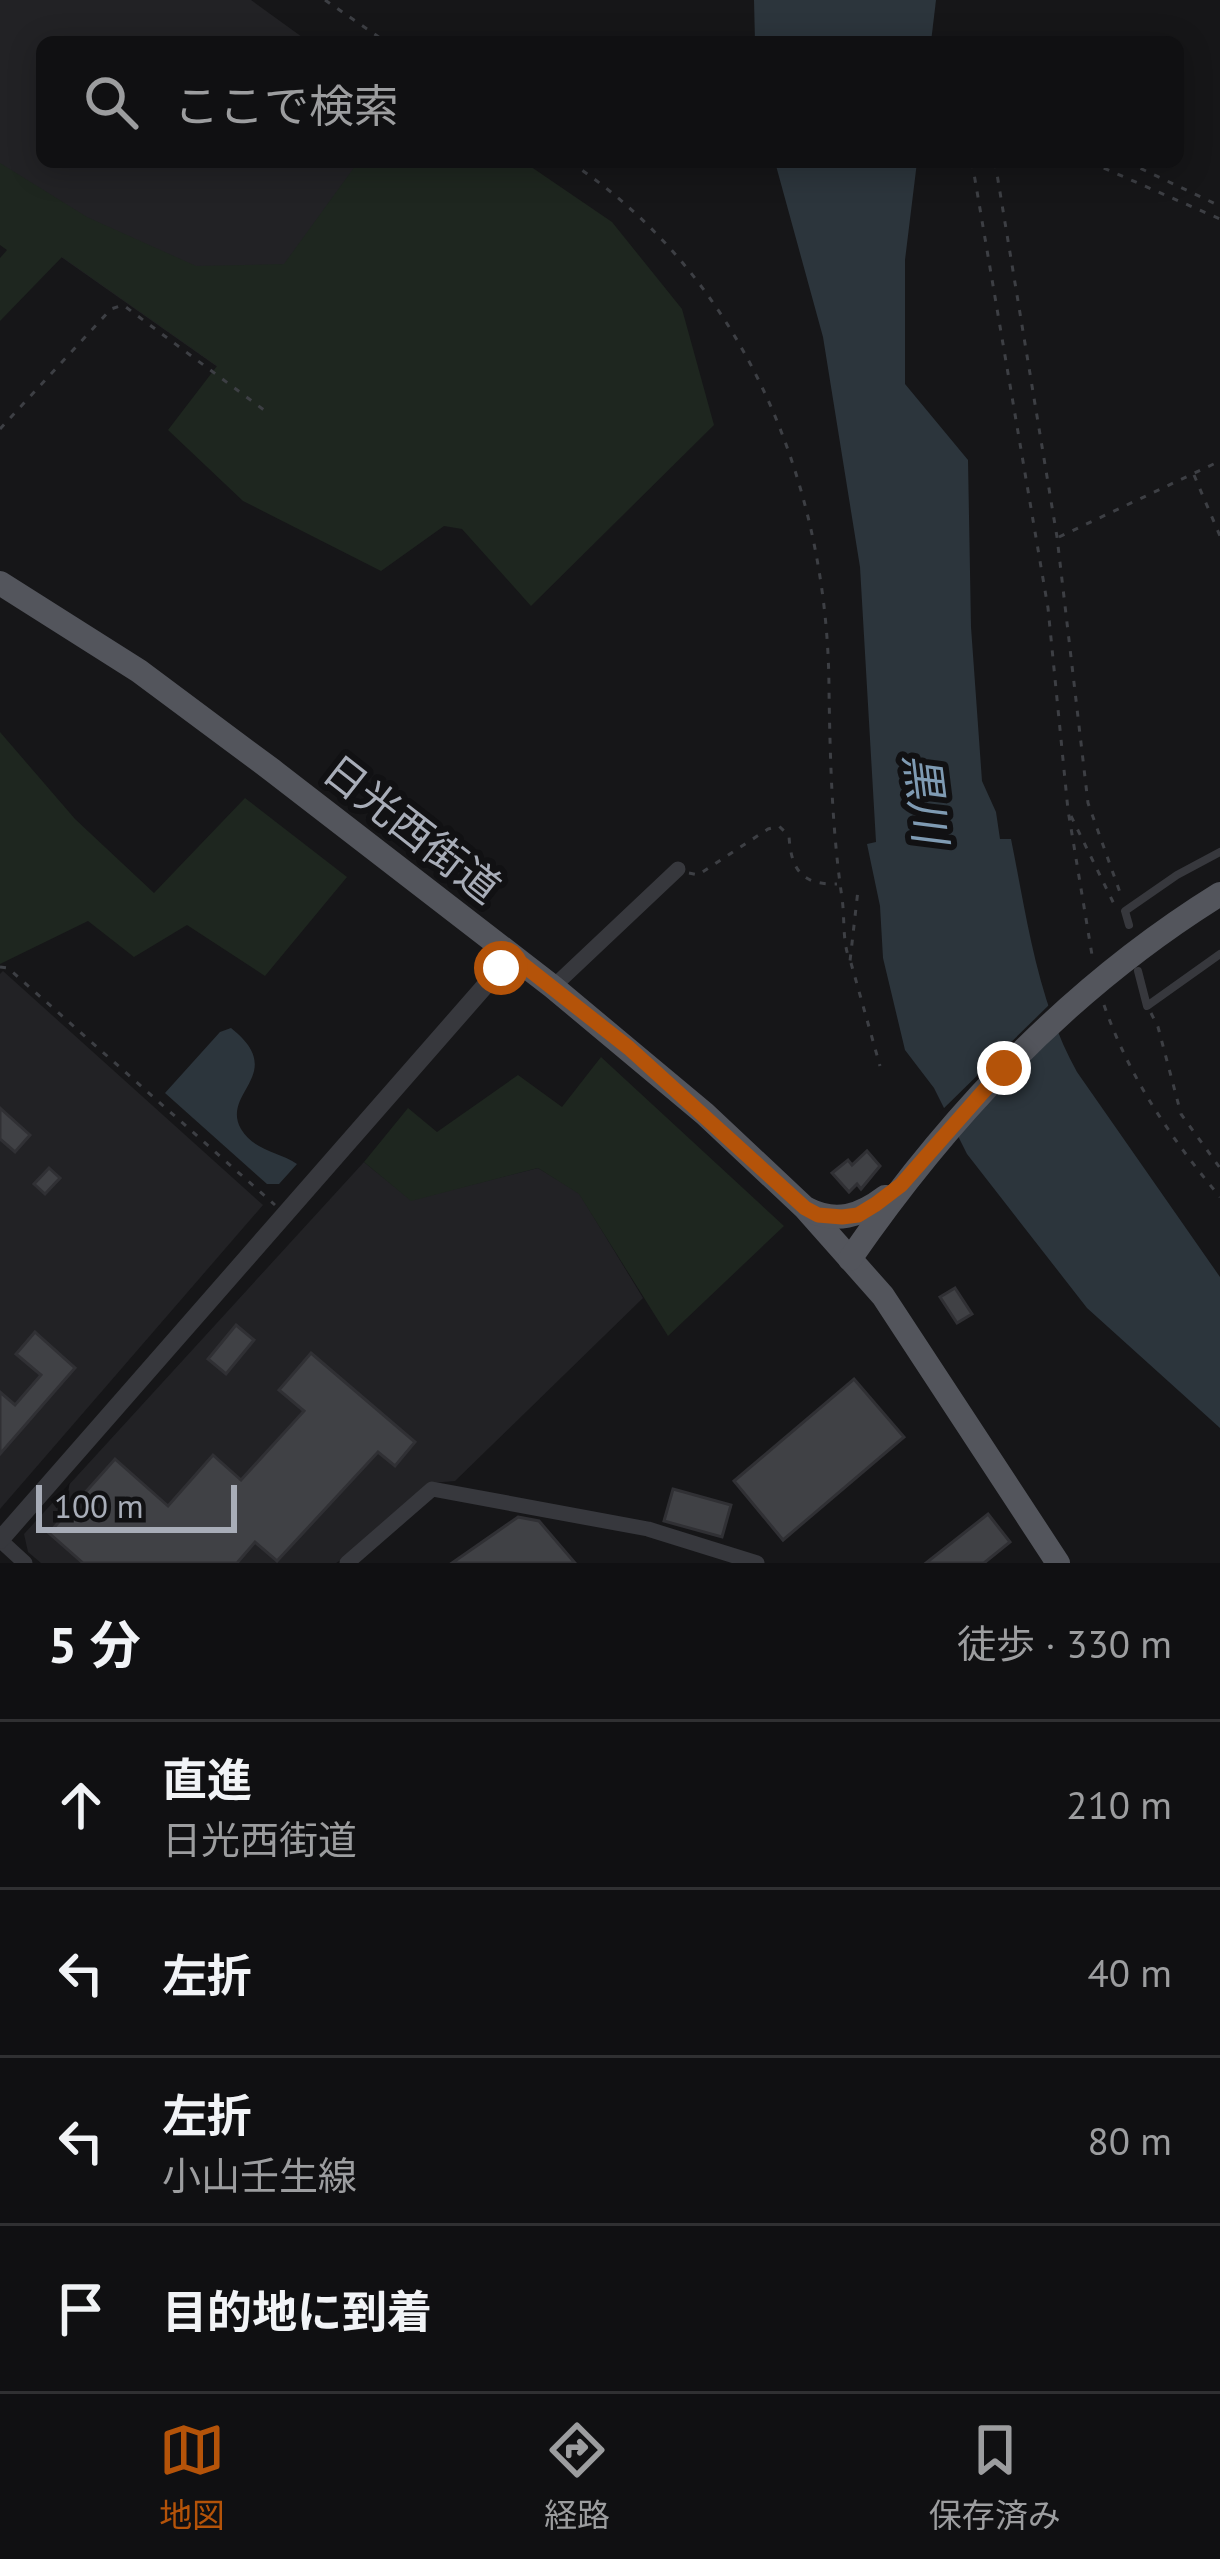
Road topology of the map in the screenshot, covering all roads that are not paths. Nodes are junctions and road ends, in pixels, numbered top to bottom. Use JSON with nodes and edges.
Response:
{"nodes":[{"id":1,"x":0,"y":583,"type":"edge"},
{"id":2,"x":1220,"y":852,"type":"edge"},
{"id":3,"x":678,"y":869,"type":"road end"},
{"id":4,"x":1220,"y":894,"type":"edge"},
{"id":5,"x":1130,"y":925,"type":"dead end"},
{"id":6,"x":1220,"y":953,"type":"edge"},
{"id":7,"x":512,"y":956,"type":"junction"},
{"id":8,"x":1138,"y":971,"type":"dead end"},
{"id":9,"x":553,"y":987,"type":"junction"},
{"id":10,"x":901,"y":1185,"type":"junction"},
{"id":11,"x":805,"y":1208,"type":"junction"},
{"id":12,"x":850,"y":1259,"type":"junction"},
{"id":13,"x":0,"y":1540,"type":"edge"},
{"id":14,"x":26,"y":1563,"type":"edge"},
{"id":15,"x":347,"y":1563,"type":"edge"},
{"id":16,"x":757,"y":1563,"type":"edge"},
{"id":17,"x":1058,"y":1563,"type":"edge"}],
"edges":[{"from":1,"to":7,"type":"main road","name":"日光西街道"},
{"from":2,"to":5,"type":"lane"},
{"from":3,"to":9,"type":"street"},
{"from":4,"to":10,"type":"main road"},
{"from":6,"to":8,"type":"lane"},
{"from":7,"to":9,"type":"main road","name":"日光西街道"},
{"from":7,"to":13,"type":"street"},
{"from":9,"to":11,"type":"main road","name":"日光西街道"},
{"from":10,"to":11,"type":"main road"},
{"from":10,"to":12,"type":"main road"},
{"from":11,"to":12,"type":"main road","name":"日光西街道"},
{"from":12,"to":17,"type":"main road","name":"日光西街道"},
{"from":13,"to":14,"type":"street"},
{"from":15,"to":16,"type":"street"}]}
